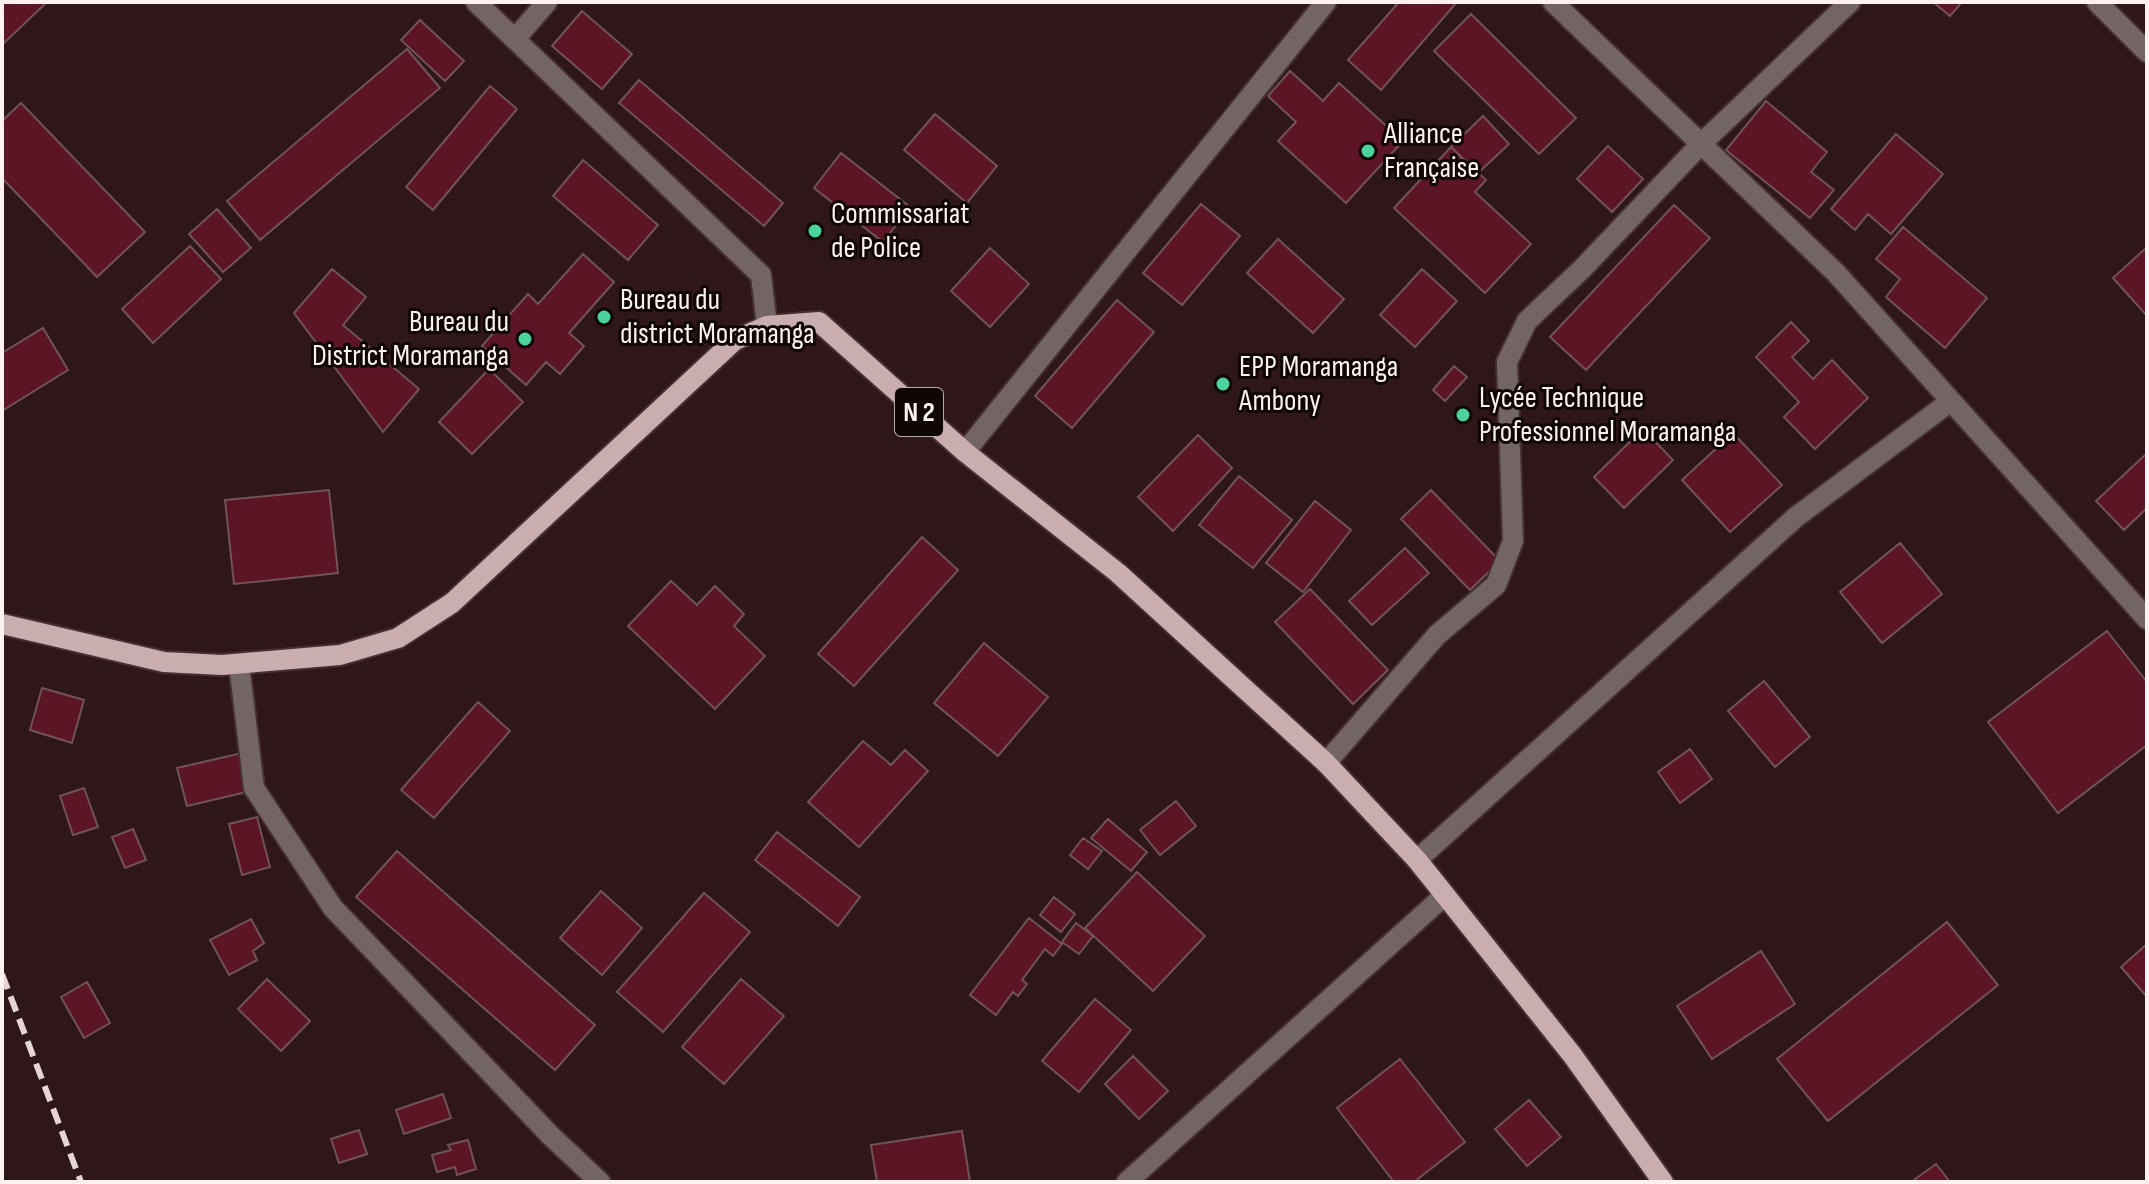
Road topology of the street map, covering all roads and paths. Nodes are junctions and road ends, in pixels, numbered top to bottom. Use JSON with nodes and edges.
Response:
{"nodes":[{"id":1,"x":476,"y":2,"type":"edge"},
{"id":2,"x":547,"y":2,"type":"edge"},
{"id":3,"x":1326,"y":2,"type":"edge"},
{"id":4,"x":1553,"y":2,"type":"edge"},
{"id":5,"x":1850,"y":2,"type":"edge"},
{"id":6,"x":2097,"y":2,"type":"edge"},
{"id":7,"x":515,"y":39,"type":"junction"},
{"id":8,"x":2147,"y":52,"type":"edge"},
{"id":9,"x":1701,"y":144,"type":"junction"},
{"id":10,"x":767,"y":326,"type":"junction"},
{"id":11,"x":1951,"y":401,"type":"junction"},
{"id":12,"x":965,"y":452,"type":"junction"},
{"id":13,"x":2147,"y":619,"type":"edge"},
{"id":14,"x":2,"y":624,"type":"edge"},
{"id":15,"x":239,"y":664,"type":"junction"},
{"id":16,"x":1326,"y":763,"type":"junction"},
{"id":17,"x":1417,"y":860,"type":"junction"},
{"id":18,"x":1445,"y":895,"type":"junction"},
{"id":19,"x":600,"y":1182,"type":"edge"},
{"id":20,"x":1127,"y":1182,"type":"edge"},
{"id":21,"x":1663,"y":1182,"type":"edge"}],
"edges":[{"from":1,"to":7,"type":"street"},
{"from":2,"to":7,"type":"street"},
{"from":3,"to":12,"type":"street"},
{"from":4,"to":9,"type":"street"},
{"from":5,"to":9,"type":"street"},
{"from":6,"to":8,"type":"street"},
{"from":7,"to":10,"type":"street"},
{"from":9,"to":11,"type":"street"},
{"from":9,"to":16,"type":"street"},
{"from":10,"to":12,"type":"main road","number":"N 2"},
{"from":10,"to":15,"type":"main road","number":"N 2"},
{"from":11,"to":13,"type":"street"},
{"from":11,"to":17,"type":"street"},
{"from":12,"to":16,"type":"main road","number":"N 2"},
{"from":14,"to":15,"type":"main road","number":"N 2"},
{"from":15,"to":19,"type":"street"},
{"from":16,"to":17,"type":"main road","number":"N 2"},
{"from":17,"to":18,"type":"main road","number":"N 2"},
{"from":18,"to":20,"type":"street"},
{"from":18,"to":21,"type":"main road","number":"N 2"}]}
